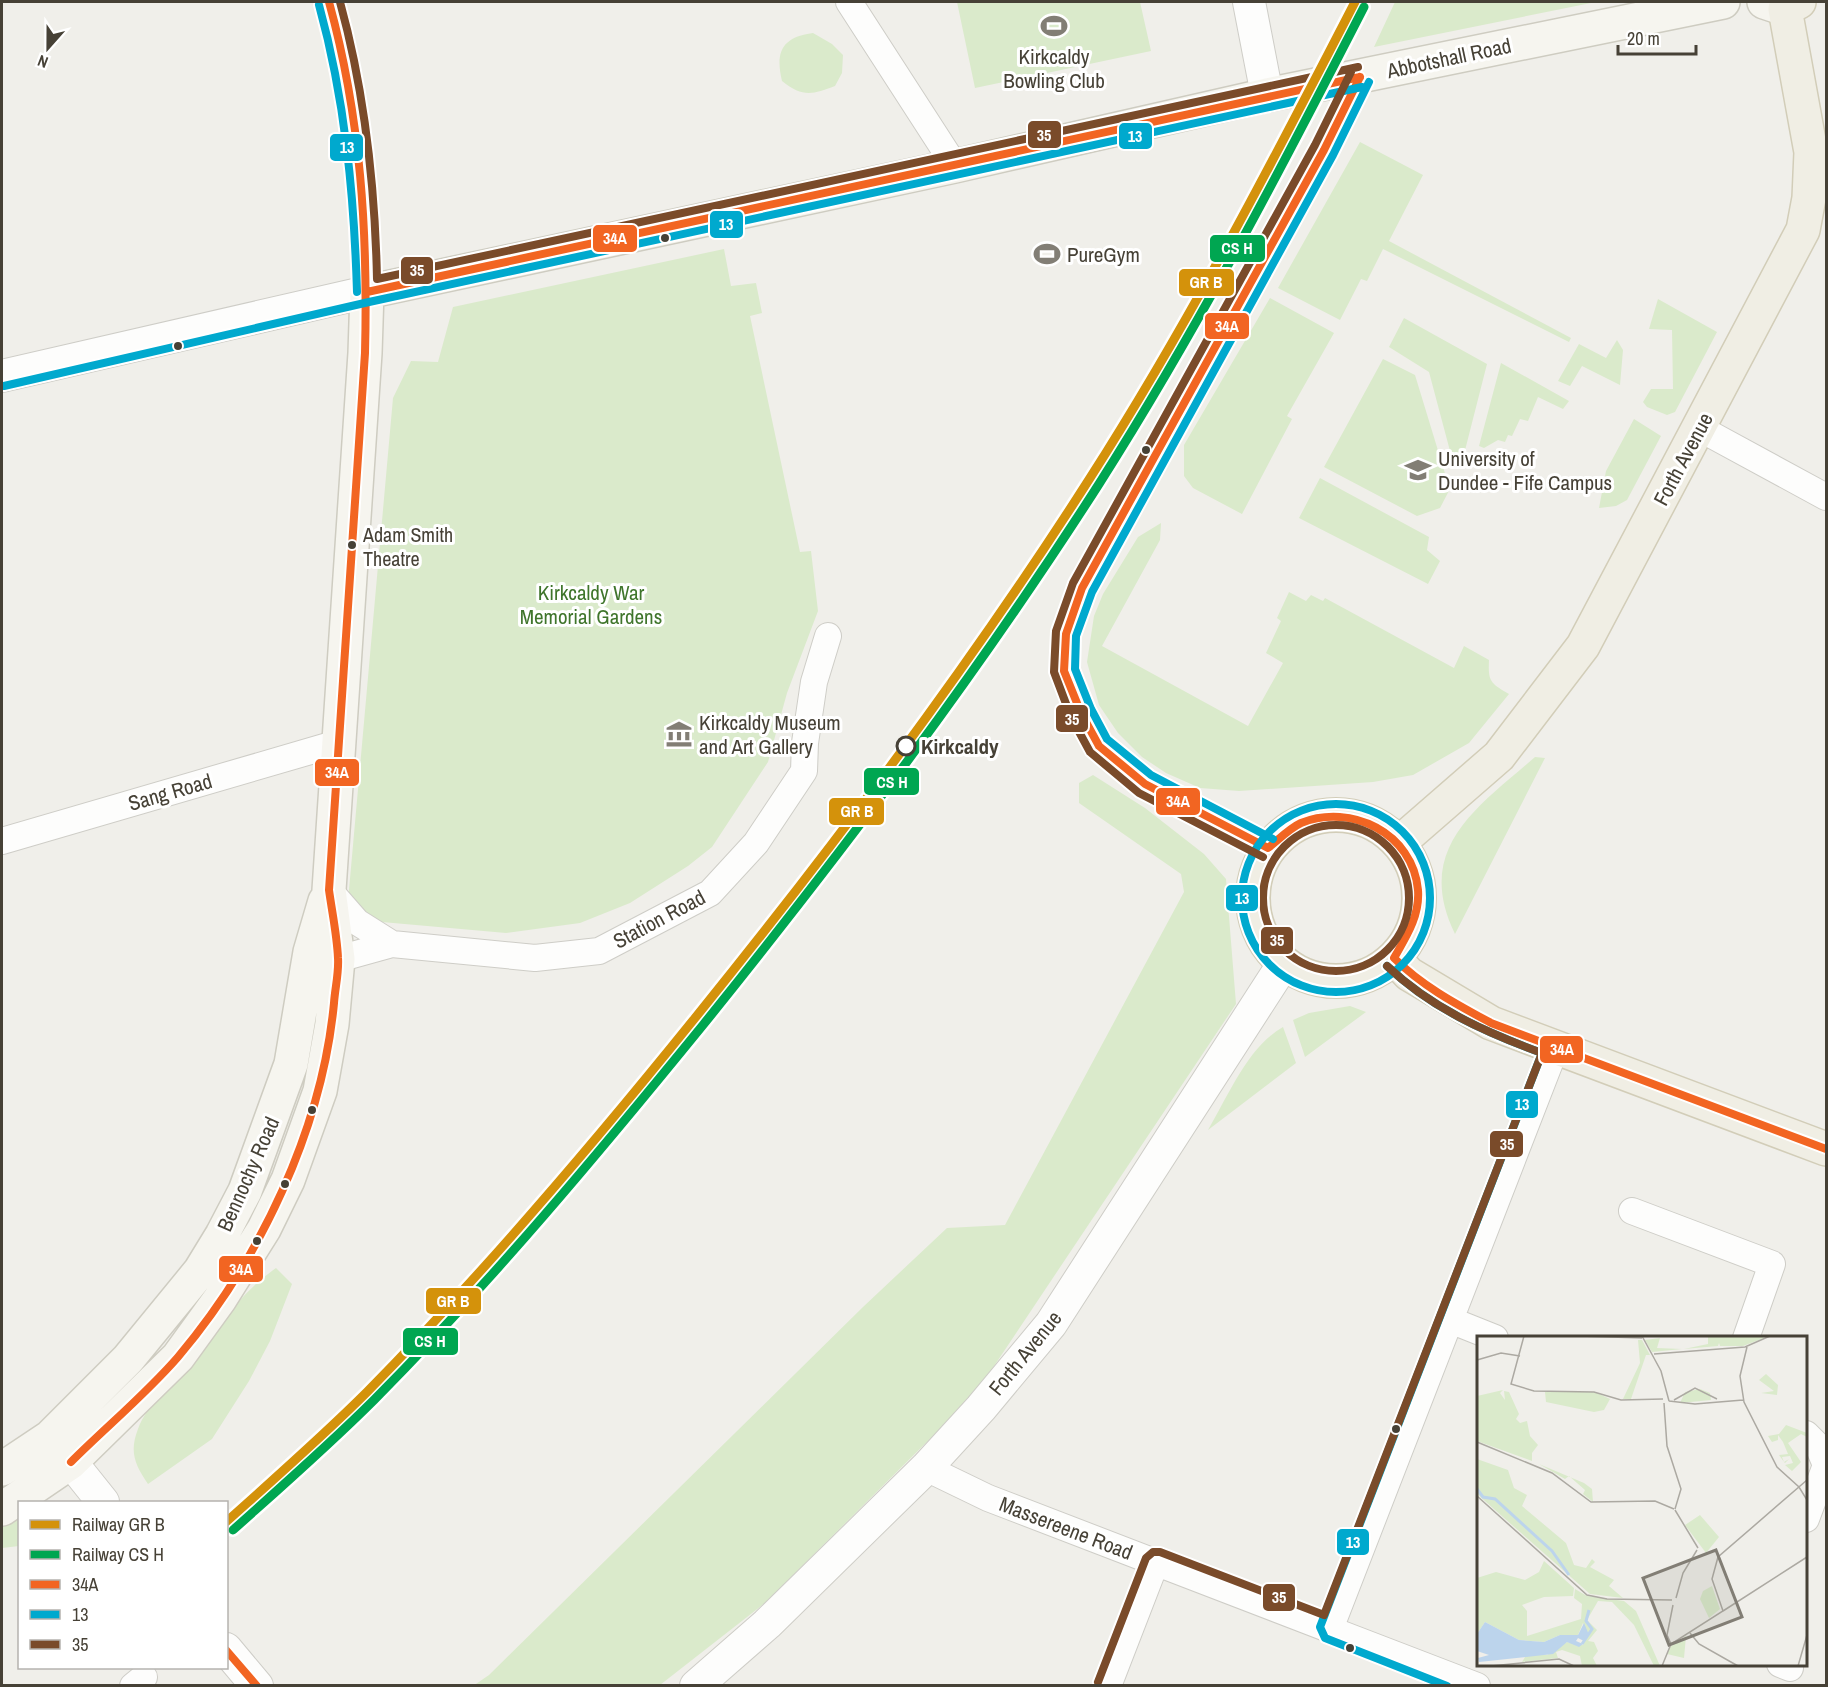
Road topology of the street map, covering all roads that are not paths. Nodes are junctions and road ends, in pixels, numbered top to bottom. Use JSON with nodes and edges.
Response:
{"nodes":[{"id":1,"x":329,"y":2,"type":"edge"},
{"id":2,"x":849,"y":2,"type":"edge"},
{"id":3,"x":1249,"y":2,"type":"edge"},
{"id":4,"x":1723,"y":2,"type":"edge"},
{"id":5,"x":1783,"y":4,"type":"edge"},
{"id":6,"x":1360,"y":77,"type":"junction"},
{"id":7,"x":1267,"y":95,"type":"junction"},
{"id":8,"x":955,"y":166,"type":"junction"},
{"id":9,"x":367,"y":292,"type":"junction"},
{"id":10,"x":3,"y":370,"type":"edge"},
{"id":11,"x":1699,"y":428,"type":"junction"},
{"id":12,"x":1827,"y":497,"type":"edge"},
{"id":13,"x":828,"y":636,"type":"dead end"},
{"id":14,"x":338,"y":742,"type":"junction"},
{"id":15,"x":2,"y":841,"type":"edge"},
{"id":16,"x":1399,"y":843,"type":"junction"},
{"id":17,"x":1269,"y":848,"type":"junction"},
{"id":18,"x":329,"y":890,"type":"junction"},
{"id":19,"x":392,"y":944,"type":"junction"},
{"id":20,"x":1394,"y":958,"type":"junction"},
{"id":21,"x":338,"y":959,"type":"junction"},
{"id":22,"x":1284,"y":963,"type":"junction"},
{"id":23,"x":1556,"y":1047,"type":"junction"},
{"id":24,"x":1827,"y":1149,"type":"edge"},
{"id":25,"x":1632,"y":1211,"type":"dead end"},
{"id":26,"x":1450,"y":1320,"type":"junction"},
{"id":27,"x":1490,"y":1336,"type":"edge"},
{"id":28,"x":1747,"y":1336,"type":"edge"},
{"id":29,"x":1807,"y":1435,"type":"edge"},
{"id":30,"x":50,"y":1437,"type":"junction"},
{"id":31,"x":71,"y":1462,"type":"junction"},
{"id":32,"x":926,"y":1468,"type":"junction"},
{"id":33,"x":2,"y":1469,"type":"edge"},
{"id":34,"x":101,"y":1501,"type":"edge"},
{"id":35,"x":2,"y":1509,"type":"edge"},
{"id":36,"x":1807,"y":1516,"type":"edge"},
{"id":37,"x":1156,"y":1562,"type":"junction"},
{"id":38,"x":1330,"y":1629,"type":"junction"},
{"id":39,"x":228,"y":1651,"type":"edge"},
{"id":40,"x":257,"y":1686,"type":"edge"},
{"id":41,"x":696,"y":1686,"type":"edge"},
{"id":42,"x":1108,"y":1686,"type":"edge"},
{"id":43,"x":1477,"y":1686,"type":"edge"}],
"edges":[{"from":1,"to":9,"type":"street"},
{"from":2,"to":8,"type":"street"},
{"from":3,"to":7,"type":"street"},
{"from":4,"to":6,"type":"main road","name":"Abbotshall Road"},
{"from":5,"to":11,"type":"main road","name":"Forth Avenue"},
{"from":6,"to":7,"type":"main road","name":"Abbotshall Road"},
{"from":6,"to":17,"type":"street"},
{"from":7,"to":8,"type":"main road","name":"Abbotshall Road"},
{"from":8,"to":9,"type":"main road","name":"Abbotshall Road"},
{"from":9,"to":10,"type":"street"},
{"from":9,"to":14,"type":"main road","name":"Bennochy Road"},
{"from":11,"to":12,"type":"street"},
{"from":11,"to":16,"type":"main road","name":"Forth Avenue"},
{"from":13,"to":19,"type":"street","name":"Station Road"},
{"from":14,"to":15,"type":"street","name":"Sang Road"},
{"from":14,"to":18,"type":"main road","name":"Bennochy Road"},
{"from":16,"to":17,"type":"main road"},
{"from":16,"to":20,"type":"main road"},
{"from":17,"to":22,"type":"main road"},
{"from":18,"to":19,"type":"street","name":"Station Road"},
{"from":18,"to":21,"type":"main road","name":"Bennochy Road"},
{"from":18,"to":30,"type":"main road","name":"Bennochy Road"},
{"from":19,"to":21,"type":"street","name":"Station Road"},
{"from":20,"to":22,"type":"main road"},
{"from":20,"to":23,"type":"main road"},
{"from":21,"to":31,"type":"main road","name":"Bennochy Road"},
{"from":22,"to":32,"type":"street","name":"Forth Avenue"},
{"from":23,"to":24,"type":"main road"},
{"from":23,"to":26,"type":"street"},
{"from":25,"to":28,"type":"street"},
{"from":26,"to":27,"type":"street"},
{"from":26,"to":38,"type":"street"},
{"from":29,"to":36,"type":"street"},
{"from":30,"to":31,"type":"street"},
{"from":30,"to":33,"type":"main road","name":"Bennochy Road"},
{"from":31,"to":34,"type":"street"},
{"from":31,"to":35,"type":"main road","name":"Bennochy Road"},
{"from":32,"to":37,"type":"street","name":"Massereene Road"},
{"from":32,"to":41,"type":"street","name":"Forth Avenue"},
{"from":37,"to":38,"type":"street","name":"Massereene Road"},
{"from":37,"to":42,"type":"street"},
{"from":38,"to":43,"type":"street","name":"Massereene Road"},
{"from":39,"to":40,"type":"street"}]}
